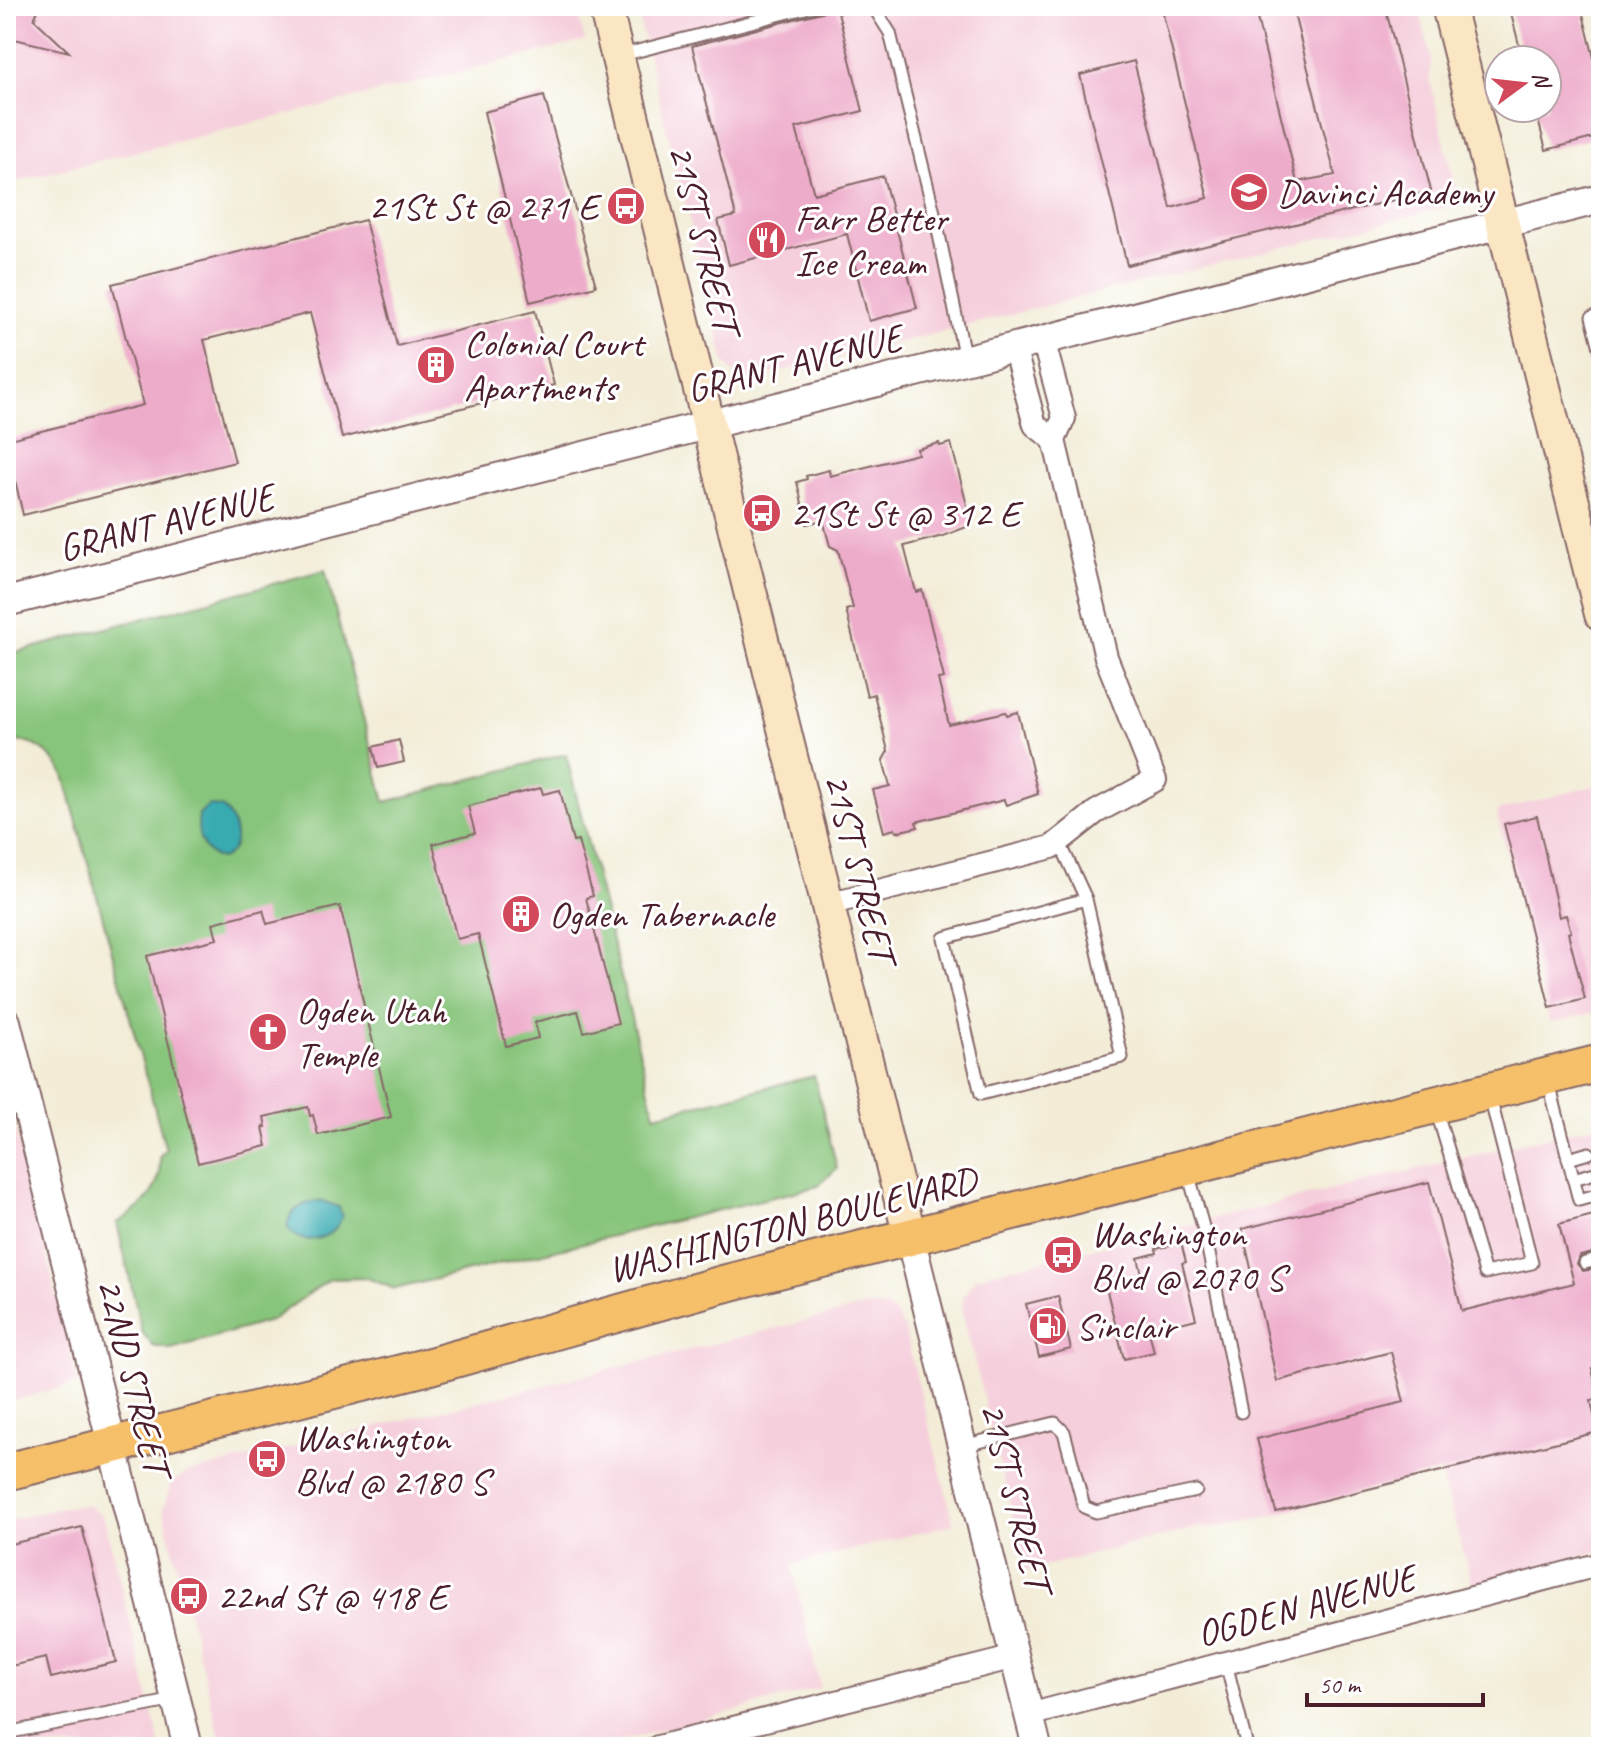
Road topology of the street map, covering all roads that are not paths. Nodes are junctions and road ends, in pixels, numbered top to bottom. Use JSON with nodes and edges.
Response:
{"nodes":[{"id":1,"x":605,"y":6,"type":"edge"},
{"id":2,"x":813,"y":6,"type":"edge"},
{"id":3,"x":873,"y":6,"type":"edge"},
{"id":4,"x":1448,"y":6,"type":"edge"},
{"id":5,"x":617,"y":56,"type":"junction"},
{"id":6,"x":1601,"y":199,"type":"edge"},
{"id":7,"x":1502,"y":223,"type":"junction"},
{"id":8,"x":1601,"y":315,"type":"edge"},
{"id":9,"x":1043,"y":339,"type":"junction"},
{"id":10,"x":1014,"y":347,"type":"junction"},
{"id":11,"x":1601,"y":352,"type":"edge"},
{"id":12,"x":965,"y":359,"type":"junction"},
{"id":13,"x":708,"y":424,"type":"junction"},
{"id":14,"x":1054,"y":440,"type":"junction"},
{"id":15,"x":6,"y":602,"type":"edge"},
{"id":16,"x":1601,"y":614,"type":"edge"},
{"id":17,"x":1059,"y":841,"type":"junction"},
{"id":18,"x":1086,"y":899,"type":"junction"},
{"id":19,"x":828,"y":904,"type":"junction"},
{"id":20,"x":6,"y":1022,"type":"edge"},
{"id":21,"x":1601,"y":1063,"type":"edge"},
{"id":22,"x":1547,"y":1076,"type":"junction"},
{"id":23,"x":1488,"y":1091,"type":"junction"},
{"id":24,"x":16,"y":1103,"type":"edge"},
{"id":25,"x":1434,"y":1105,"type":"junction"},
{"id":26,"x":1589,"y":1153,"type":"dead end"},
{"id":27,"x":1568,"y":1159,"type":"junction"},
{"id":28,"x":1187,"y":1168,"type":"junction"},
{"id":29,"x":1595,"y":1173,"type":"dead end"},
{"id":30,"x":1573,"y":1179,"type":"junction"},
{"id":31,"x":1600,"y":1194,"type":"edge"},
{"id":32,"x":910,"y":1237,"type":"junction"},
{"id":33,"x":1601,"y":1259,"type":"edge"},
{"id":34,"x":1585,"y":1263,"type":"dead end"},
{"id":35,"x":1241,"y":1412,"type":"dead end"},
{"id":36,"x":112,"y":1446,"type":"junction"},
{"id":37,"x":962,"y":1446,"type":"junction"},
{"id":38,"x":6,"y":1472,"type":"edge"},
{"id":39,"x":1196,"y":1491,"type":"dead end"},
{"id":40,"x":1601,"y":1564,"type":"edge"},
{"id":41,"x":1015,"y":1657,"type":"junction"},
{"id":42,"x":1226,"y":1663,"type":"junction"},
{"id":43,"x":176,"y":1700,"type":"junction"},
{"id":44,"x":1029,"y":1715,"type":"junction"},
{"id":45,"x":6,"y":1733,"type":"edge"},
{"id":46,"x":188,"y":1747,"type":"edge"},
{"id":47,"x":658,"y":1747,"type":"edge"},
{"id":48,"x":1037,"y":1747,"type":"edge"},
{"id":49,"x":1247,"y":1747,"type":"edge"}],
"edges":[{"from":1,"to":5,"type":"main road","name":"21ST STREET"},
{"from":2,"to":5,"type":"lane"},
{"from":3,"to":12,"type":"lane"},
{"from":4,"to":7,"type":"main road"},
{"from":5,"to":13,"type":"main road","name":"21ST STREET"},
{"from":6,"to":7,"type":"street","name":"GRANT AVENUE"},
{"from":7,"to":9,"type":"street","name":"GRANT AVENUE"},
{"from":7,"to":16,"type":"main road"},
{"from":8,"to":11,"type":"lane"},
{"from":9,"to":10,"type":"street","name":"GRANT AVENUE"},
{"from":9,"to":14,"type":"street"},
{"from":10,"to":12,"type":"street","name":"GRANT AVENUE"},
{"from":10,"to":14,"type":"street"},
{"from":12,"to":13,"type":"street","name":"GRANT AVENUE"},
{"from":13,"to":15,"type":"street","name":"GRANT AVENUE"},
{"from":13,"to":19,"type":"main road","name":"21ST STREET"},
{"from":14,"to":17,"type":"street"},
{"from":17,"to":18,"type":"lane"},
{"from":17,"to":19,"type":"street"},
{"from":18,"to":18,"type":"lane"},
{"from":19,"to":32,"type":"main road","name":"21ST STREET"},
{"from":20,"to":24,"type":"street","name":"22ND STREET"},
{"from":21,"to":22,"type":"main road","name":"WASHINGTON BOULEVARD"},
{"from":22,"to":23,"type":"main road","name":"WASHINGTON BOULEVARD"},
{"from":22,"to":27,"type":"lane"},
{"from":23,"to":25,"type":"main road","name":"WASHINGTON BOULEVARD"},
{"from":23,"to":25,"type":"lane"},
{"from":24,"to":36,"type":"street","name":"22ND STREET"},
{"from":25,"to":28,"type":"main road","name":"WASHINGTON BOULEVARD"},
{"from":26,"to":27,"type":"lane"},
{"from":27,"to":30,"type":"lane"},
{"from":28,"to":32,"type":"main road","name":"WASHINGTON BOULEVARD"},
{"from":28,"to":35,"type":"lane"},
{"from":29,"to":30,"type":"lane"},
{"from":30,"to":31,"type":"lane"},
{"from":32,"to":36,"type":"main road","name":"WASHINGTON BOULEVARD"},
{"from":32,"to":37,"type":"street","name":"21ST STREET"},
{"from":33,"to":34,"type":"lane"},
{"from":36,"to":38,"type":"main road","name":"WASHINGTON BOULEVARD"},
{"from":36,"to":43,"type":"street","name":"22ND STREET"},
{"from":37,"to":39,"type":"lane"},
{"from":37,"to":41,"type":"street","name":"21ST STREET"},
{"from":40,"to":42,"type":"street","name":"OGDEN AVENUE"},
{"from":41,"to":44,"type":"street","name":"21ST STREET"},
{"from":41,"to":47,"type":"street"},
{"from":42,"to":44,"type":"street","name":"OGDEN AVENUE"},
{"from":42,"to":49,"type":"lane"},
{"from":43,"to":45,"type":"lane"},
{"from":43,"to":46,"type":"street","name":"22ND STREET"},
{"from":44,"to":48,"type":"street","name":"21ST STREET"}]}
